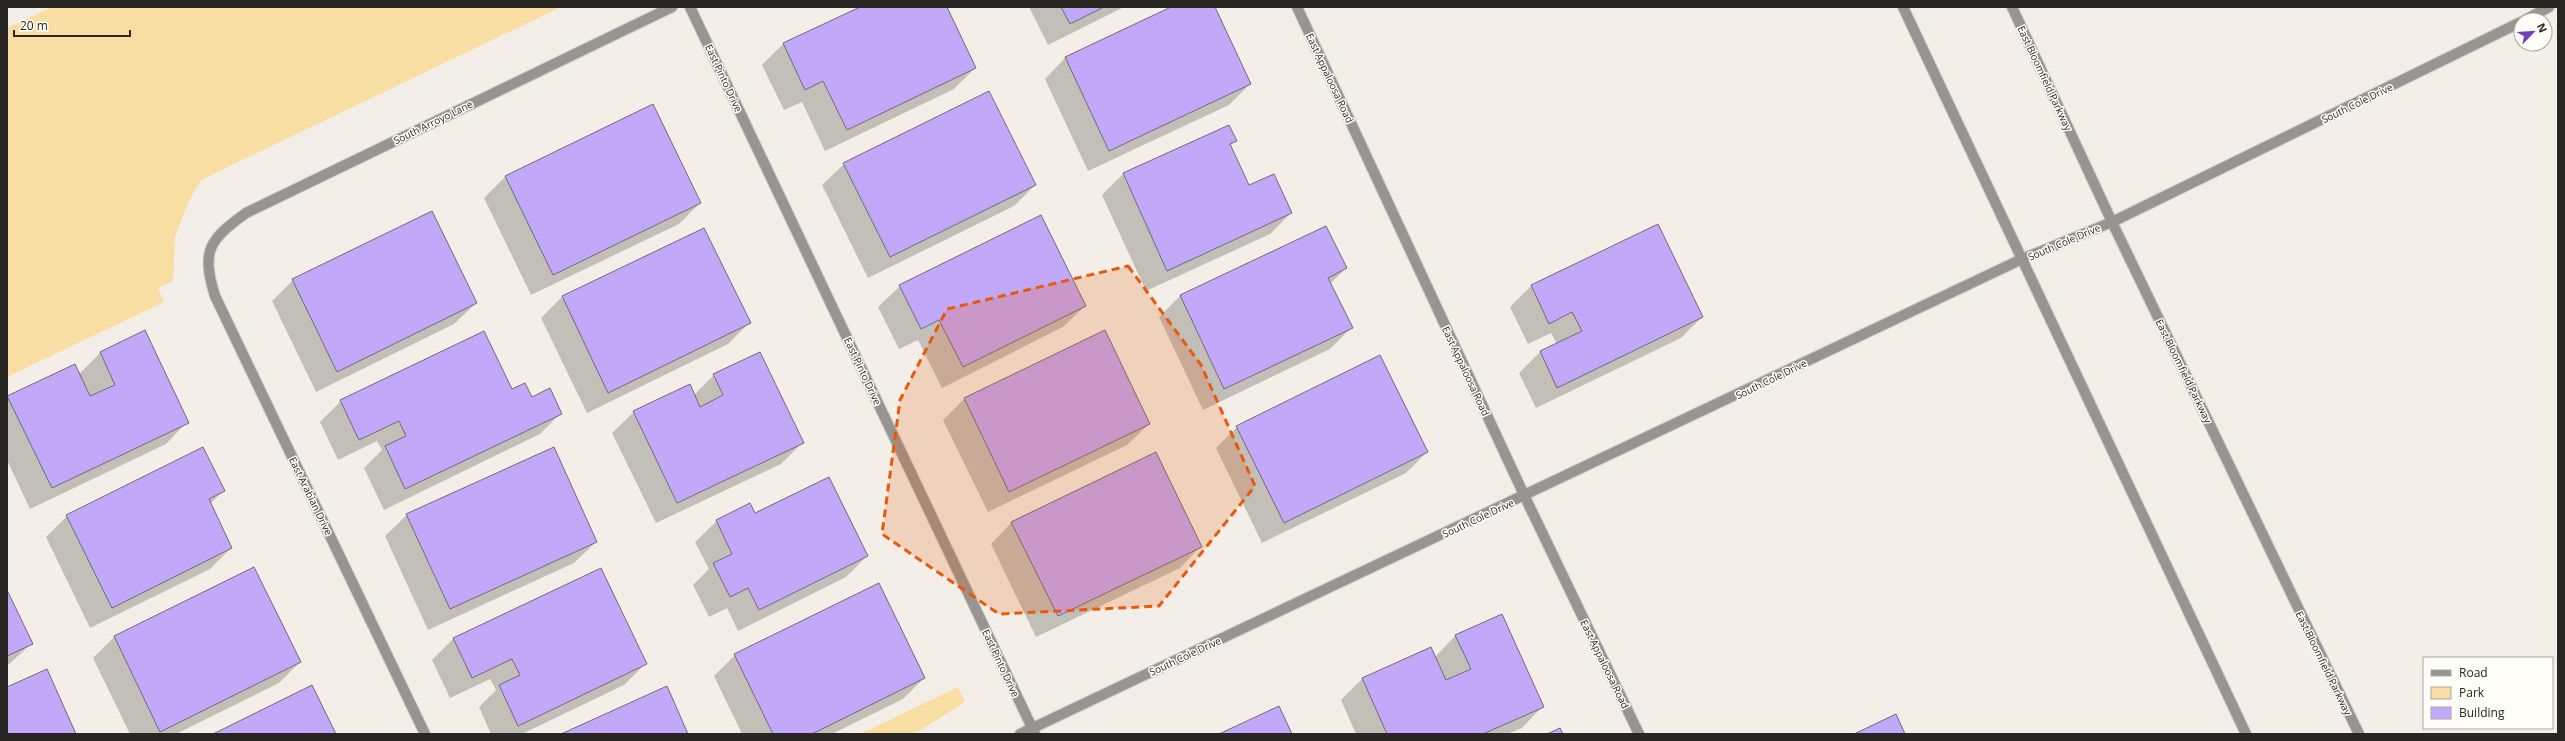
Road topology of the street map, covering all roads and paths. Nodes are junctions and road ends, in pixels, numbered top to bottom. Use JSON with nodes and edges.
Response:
{"nodes":[{"id":1,"x":672,"y":7,"type":"edge"},
{"id":2,"x":690,"y":7,"type":"edge"},
{"id":3,"x":1297,"y":7,"type":"edge"},
{"id":4,"x":1904,"y":7,"type":"edge"},
{"id":5,"x":2012,"y":7,"type":"edge"},
{"id":6,"x":2549,"y":7,"type":"edge"},
{"id":7,"x":2540,"y":12,"type":"edge"},
{"id":8,"x":2513,"y":26,"type":"edge"},
{"id":9,"x":2112,"y":222,"type":"junction"},
{"id":10,"x":208,"y":254,"type":"joint"},
{"id":11,"x":2022,"y":259,"type":"junction"},
{"id":12,"x":1525,"y":497,"type":"junction"},
{"id":13,"x":1033,"y":731,"type":"edge"},
{"id":14,"x":425,"y":734,"type":"edge"},
{"id":15,"x":1020,"y":734,"type":"edge"},
{"id":16,"x":1639,"y":734,"type":"edge"},
{"id":17,"x":2246,"y":734,"type":"edge"},
{"id":18,"x":2359,"y":734,"type":"edge"}],
"edges":[{"from":1,"to":10,"type":"street","name":"South Arroyo Lane"},
{"from":2,"to":13,"type":"street","name":"East Pinto Drive"},
{"from":3,"to":12,"type":"street","name":"East Appaloosa Road"},
{"from":4,"to":11,"type":"street"},
{"from":5,"to":9,"type":"street","name":"East Bloomfield Parkway"},
{"from":6,"to":7,"type":"street"},
{"from":8,"to":9,"type":"street","name":"South Cole Drive"},
{"from":9,"to":11,"type":"street","name":"South Cole Drive"},
{"from":9,"to":18,"type":"street","name":"East Bloomfield Parkway"},
{"from":10,"to":14,"type":"street","name":"East Arabian Drive"},
{"from":11,"to":12,"type":"street","name":"South Cole Drive"},
{"from":11,"to":17,"type":"street"},
{"from":12,"to":13,"type":"street","name":"South Cole Drive"},
{"from":12,"to":16,"type":"street","name":"East Appaloosa Road"},
{"from":13,"to":15,"type":"street","name":"South Cole Drive"}]}
